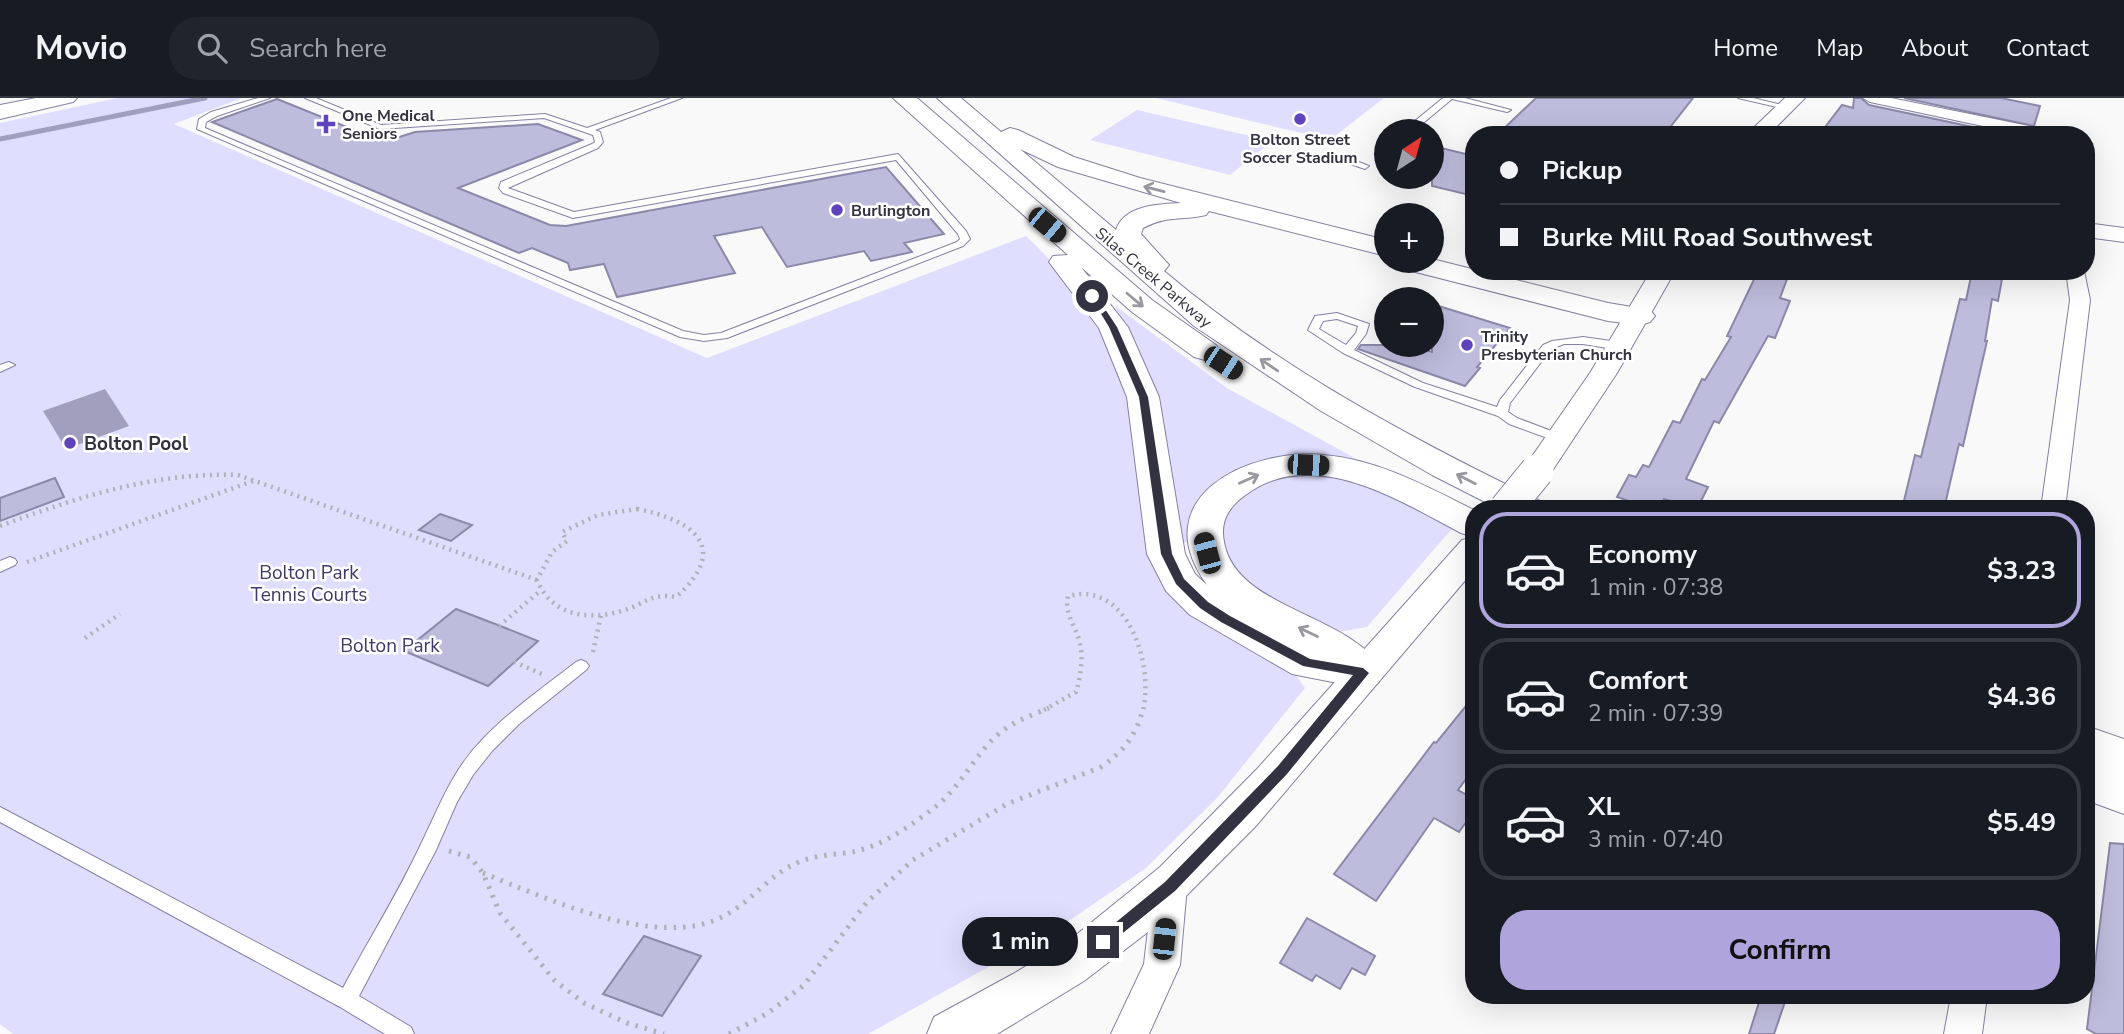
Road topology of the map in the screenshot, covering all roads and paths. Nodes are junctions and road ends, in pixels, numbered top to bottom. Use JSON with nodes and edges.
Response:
{"nodes":[{"id":1,"x":66,"y":98,"type":"edge"},
{"id":2,"x":266,"y":98,"type":"edge"},
{"id":3,"x":309,"y":98,"type":"edge"},
{"id":4,"x":678,"y":98,"type":"edge"},
{"id":5,"x":904,"y":98,"type":"edge"},
{"id":6,"x":928,"y":98,"type":"edge"},
{"id":7,"x":948,"y":98,"type":"edge"},
{"id":8,"x":959,"y":98,"type":"edge"},
{"id":9,"x":1448,"y":98,"type":"edge"},
{"id":10,"x":1455,"y":98,"type":"edge"},
{"id":11,"x":1742,"y":98,"type":"edge"},
{"id":12,"x":1870,"y":98,"type":"edge"},
{"id":13,"x":1791,"y":102,"type":"edge"},
{"id":14,"x":1507,"y":110,"type":"dead end"},
{"id":15,"x":0,"y":112,"type":"edge"},
{"id":16,"x":1423,"y":119,"type":"edge"},
{"id":17,"x":1766,"y":126,"type":"edge"},
{"id":18,"x":2005,"y":126,"type":"edge"},
{"id":19,"x":588,"y":130,"type":"junction"},
{"id":20,"x":1338,"y":157,"type":"dead end"},
{"id":21,"x":1365,"y":166,"type":"dead end"},
{"id":22,"x":990,"y":176,"type":"junction"},
{"id":23,"x":1053,"y":190,"type":"junction"},
{"id":24,"x":2095,"y":231,"type":"edge"},
{"id":25,"x":2124,"y":235,"type":"edge"},
{"id":26,"x":1374,"y":245,"type":"edge"},
{"id":27,"x":1374,"y":253,"type":"edge"},
{"id":28,"x":1444,"y":262,"type":"edge"},
{"id":29,"x":1465,"y":268,"type":"edge"},
{"id":30,"x":1444,"y":271,"type":"edge"},
{"id":31,"x":1465,"y":276,"type":"edge"},
{"id":32,"x":1481,"y":280,"type":"edge"},
{"id":33,"x":1515,"y":280,"type":"edge"},
{"id":34,"x":1658,"y":280,"type":"edge"},
{"id":35,"x":2077,"y":280,"type":"edge"},
{"id":36,"x":1640,"y":316,"type":"junction"},
{"id":37,"x":1204,"y":320,"type":"junction"},
{"id":38,"x":1620,"y":347,"type":"junction"},
{"id":39,"x":1347,"y":351,"type":"dead end"},
{"id":40,"x":1502,"y":413,"type":"junction"},
{"id":41,"x":1561,"y":439,"type":"junction"},
{"id":42,"x":1537,"y":471,"type":"joint"},
{"id":43,"x":254,"y":481,"type":"junction"},
{"id":44,"x":1509,"y":500,"type":"edge"},
{"id":45,"x":1513,"y":500,"type":"edge"},
{"id":46,"x":2054,"y":500,"type":"edge"},
{"id":47,"x":1465,"y":506,"type":"edge"},
{"id":48,"x":0,"y":526,"type":"edge"},
{"id":49,"x":1465,"y":539,"type":"edge"},
{"id":50,"x":1465,"y":550,"type":"edge"},
{"id":51,"x":5,"y":564,"type":"edge"},
{"id":52,"x":537,"y":580,"type":"junction"},
{"id":53,"x":540,"y":591,"type":"junction"},
{"id":54,"x":120,"y":614,"type":"dead end"},
{"id":55,"x":601,"y":615,"type":"junction"},
{"id":56,"x":499,"y":626,"type":"dead end"},
{"id":57,"x":85,"y":638,"type":"dead end"},
{"id":58,"x":581,"y":666,"type":"joint"},
{"id":59,"x":1363,"y":673,"type":"junction"},
{"id":60,"x":2095,"y":747,"type":"edge"},
{"id":61,"x":2124,"y":758,"type":"edge"},
{"id":62,"x":2095,"y":784,"type":"edge"},
{"id":63,"x":2124,"y":795,"type":"edge"},
{"id":64,"x":0,"y":814,"type":"edge"},
{"id":65,"x":430,"y":845,"type":"junction"},
{"id":66,"x":483,"y":873,"type":"junction"},
{"id":67,"x":1170,"y":886,"type":"junction"},
{"id":68,"x":347,"y":1000,"type":"junction"},
{"id":69,"x":1968,"y":1004,"type":"edge"},
{"id":70,"x":404,"y":1034,"type":"edge"},
{"id":71,"x":664,"y":1034,"type":"edge"},
{"id":72,"x":729,"y":1034,"type":"edge"},
{"id":73,"x":951,"y":1034,"type":"edge"},
{"id":74,"x":1130,"y":1034,"type":"edge"},
{"id":75,"x":1963,"y":1034,"type":"edge"}],
"edges":[{"from":1,"to":15,"type":"main road"},
{"from":2,"to":19,"type":"lane"},
{"from":3,"to":19,"type":"lane"},
{"from":4,"to":19,"type":"lane"},
{"from":5,"to":22,"type":"main road","name":"Silas Creek Parkway"},
{"from":6,"to":23,"type":"main road"},
{"from":7,"to":23,"type":"main road","name":"Silas Creek Parkway"},
{"from":26,"to":8,"type":"main road","one_way":true},
{"from":9,"to":16,"type":"lane"},
{"from":10,"to":14,"type":"lane"},
{"from":11,"to":13,"type":"lane"},
{"from":12,"to":18,"type":"street"},
{"from":13,"to":17,"type":"street"},
{"from":20,"to":21,"type":"lane"},
{"from":22,"to":47,"type":"main road","name":"Silas Creek Parkway","one_way":true},
{"from":22,"to":59,"type":"main road"},
{"from":23,"to":37,"type":"main road","name":"Silas Creek Parkway"},
{"from":24,"to":25,"type":"street"},
{"from":27,"to":37,"type":"main road"},
{"from":28,"to":29,"type":"main road"},
{"from":30,"to":31,"type":"main road"},
{"from":32,"to":36,"type":"main road"},
{"from":33,"to":36,"type":"main road"},
{"from":34,"to":36,"type":"street"},
{"from":35,"to":46,"type":"street"},
{"from":36,"to":38,"type":"street"},
{"from":44,"to":37,"type":"main road","name":"Silas Creek Parkway","one_way":true},
{"from":38,"to":40,"type":"lane"},
{"from":38,"to":41,"type":"street"},
{"from":39,"to":40,"type":"lane"},
{"from":40,"to":41,"type":"lane"},
{"from":41,"to":42,"type":"street"},
{"from":42,"to":45,"type":"street","bridge":true},
{"from":43,"to":48,"type":"path"},
{"from":43,"to":51,"type":"path"},
{"from":43,"to":52,"type":"path"},
{"from":59,"to":49,"type":"main road","one_way":true},
{"from":50,"to":59,"type":"street"},
{"from":52,"to":53,"type":"path"},
{"from":52,"to":55,"type":"path"},
{"from":53,"to":55,"type":"path"},
{"from":53,"to":56,"type":"path"},
{"from":54,"to":57,"type":"path"},
{"from":55,"to":58,"type":"path"},
{"from":58,"to":65,"type":"lane"},
{"from":59,"to":67,"type":"street"},
{"from":60,"to":61,"type":"main road"},
{"from":62,"to":63,"type":"main road"},
{"from":64,"to":68,"type":"lane"},
{"from":65,"to":66,"type":"path"},
{"from":65,"to":68,"type":"lane"},
{"from":66,"to":71,"type":"path"},
{"from":66,"to":72,"type":"path"},
{"from":67,"to":73,"type":"street"},
{"from":67,"to":74,"type":"street"},
{"from":68,"to":70,"type":"lane"},
{"from":69,"to":75,"type":"street"}]}
